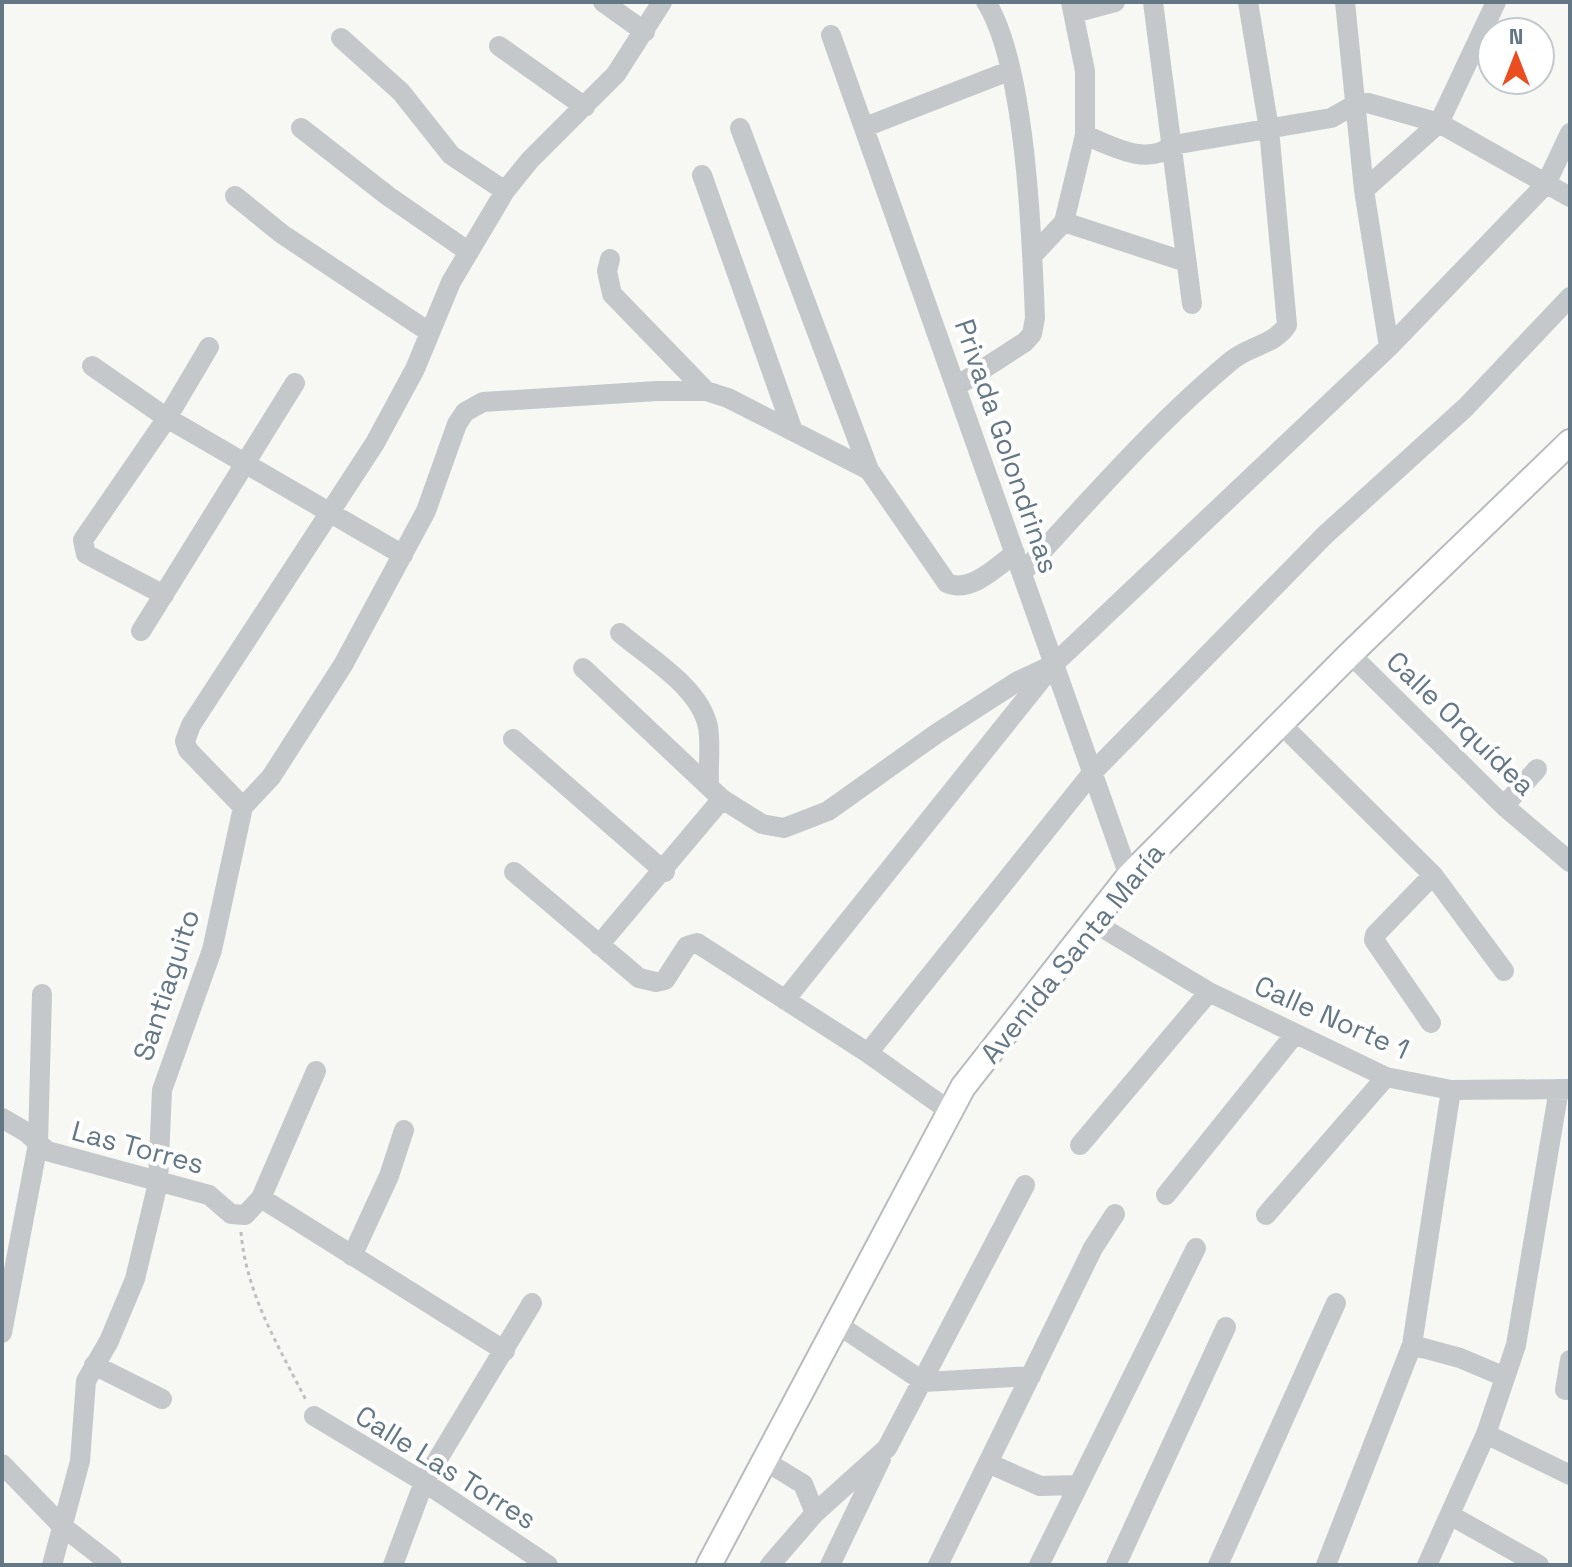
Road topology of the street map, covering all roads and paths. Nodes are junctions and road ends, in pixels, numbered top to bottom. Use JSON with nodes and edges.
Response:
{"nodes":[{"id":1,"x":603,"y":2,"type":"edge"},
{"id":2,"x":662,"y":2,"type":"edge"},
{"id":3,"x":986,"y":2,"type":"edge"},
{"id":4,"x":1115,"y":2,"type":"edge"},
{"id":5,"x":1153,"y":2,"type":"edge"},
{"id":6,"x":1248,"y":2,"type":"edge"},
{"id":7,"x":1345,"y":2,"type":"edge"},
{"id":8,"x":1496,"y":2,"type":"edge"},
{"id":9,"x":1072,"y":7,"type":"edge"},
{"id":10,"x":645,"y":32,"type":"junction"},
{"id":11,"x":831,"y":35,"type":"dead end"},
{"id":12,"x":341,"y":38,"type":"dead end"},
{"id":13,"x":499,"y":46,"type":"dead end"},
{"id":14,"x":1009,"y":71,"type":"junction"},
{"id":15,"x":1356,"y":104,"type":"junction"},
{"id":16,"x":585,"y":107,"type":"junction"},
{"id":17,"x":1439,"y":123,"type":"junction"},
{"id":18,"x":865,"y":127,"type":"junction"},
{"id":19,"x":301,"y":128,"type":"dead end"},
{"id":20,"x":740,"y":128,"type":"dead end"},
{"id":21,"x":1269,"y":129,"type":"junction"},
{"id":22,"x":1570,"y":133,"type":"edge"},
{"id":23,"x":1085,"y":135,"type":"junction"},
{"id":24,"x":1173,"y":145,"type":"junction"},
{"id":25,"x":702,"y":175,"type":"dead end"},
{"id":26,"x":1546,"y":184,"type":"junction"},
{"id":27,"x":1364,"y":190,"type":"junction"},
{"id":28,"x":505,"y":191,"type":"junction"},
{"id":29,"x":235,"y":196,"type":"dead end"},
{"id":30,"x":1570,"y":197,"type":"edge"},
{"id":31,"x":1064,"y":222,"type":"junction"},
{"id":32,"x":469,"y":252,"type":"junction"},
{"id":33,"x":1032,"y":256,"type":"junction"},
{"id":34,"x":610,"y":259,"type":"dead end"},
{"id":35,"x":1186,"y":262,"type":"junction"},
{"id":36,"x":1570,"y":297,"type":"edge"},
{"id":37,"x":1192,"y":304,"type":"dead end"},
{"id":38,"x":429,"y":332,"type":"junction"},
{"id":39,"x":209,"y":347,"type":"dead end"},
{"id":40,"x":1389,"y":347,"type":"junction"},
{"id":41,"x":92,"y":366,"type":"dead end"},
{"id":42,"x":295,"y":383,"type":"dead end"},
{"id":43,"x":957,"y":386,"type":"junction"},
{"id":44,"x":706,"y":391,"type":"junction"},
{"id":45,"x":167,"y":418,"type":"junction"},
{"id":46,"x":793,"y":431,"type":"junction"},
{"id":47,"x":1570,"y":442,"type":"edge"},
{"id":48,"x":245,"y":464,"type":"junction"},
{"id":49,"x":869,"y":470,"type":"junction"},
{"id":50,"x":330,"y":512,"type":"junction"},
{"id":51,"x":1015,"y":553,"type":"junction"},
{"id":52,"x":403,"y":555,"type":"junction"},
{"id":53,"x":1022,"y":573,"type":"junction"},
{"id":54,"x":164,"y":595,"type":"junction"},
{"id":55,"x":141,"y":631,"type":"dead end"},
{"id":56,"x":620,"y":633,"type":"dead end"},
{"id":57,"x":1350,"y":654,"type":"junction"},
{"id":58,"x":1053,"y":665,"type":"junction"},
{"id":59,"x":583,"y":668,"type":"dead end"},
{"id":60,"x":1281,"y":724,"type":"junction"},
{"id":61,"x":513,"y":739,"type":"dead end"},
{"id":62,"x":1537,"y":769,"type":"dead end"},
{"id":63,"x":1092,"y":773,"type":"junction"},
{"id":64,"x":709,"y":783,"type":"junction"},
{"id":65,"x":722,"y":799,"type":"junction"},
{"id":66,"x":1504,"y":806,"type":"junction"},
{"id":67,"x":243,"y":807,"type":"junction"},
{"id":68,"x":1570,"y":862,"type":"edge"},
{"id":69,"x":514,"y":872,"type":"dead end"},
{"id":70,"x":665,"y":872,"type":"junction"},
{"id":71,"x":1433,"y":875,"type":"junction"},
{"id":72,"x":1129,"y":876,"type":"junction"},
{"id":73,"x":1093,"y":922,"type":"junction"},
{"id":74,"x":599,"y":945,"type":"junction"},
{"id":75,"x":1504,"y":971,"type":"dead end"},
{"id":76,"x":1209,"y":992,"type":"junction"},
{"id":77,"x":42,"y":994,"type":"dead end"},
{"id":78,"x":785,"y":1000,"type":"junction"},
{"id":79,"x":1431,"y":1023,"type":"dead end"},
{"id":80,"x":1295,"y":1034,"type":"junction"},
{"id":81,"x":868,"y":1053,"type":"junction"},
{"id":82,"x":316,"y":1071,"type":"dead end"},
{"id":83,"x":1386,"y":1077,"type":"junction"},
{"id":84,"x":1565,"y":1089,"type":"edge"},
{"id":85,"x":1451,"y":1090,"type":"junction"},
{"id":86,"x":948,"y":1110,"type":"junction"},
{"id":87,"x":2,"y":1118,"type":"edge"},
{"id":88,"x":404,"y":1130,"type":"dead end"},
{"id":89,"x":38,"y":1144,"type":"junction"},
{"id":90,"x":1080,"y":1145,"type":"dead end"},
{"id":91,"x":158,"y":1183,"type":"junction"},
{"id":92,"x":1025,"y":1185,"type":"dead end"},
{"id":93,"x":1166,"y":1195,"type":"dead end"},
{"id":94,"x":261,"y":1198,"type":"junction"},
{"id":95,"x":1115,"y":1214,"type":"dead end"},
{"id":96,"x":1266,"y":1215,"type":"dead end"},
{"id":97,"x":240,"y":1216,"type":"junction"},
{"id":98,"x":1196,"y":1248,"type":"dead end"},
{"id":99,"x":352,"y":1256,"type":"junction"},
{"id":100,"x":532,"y":1303,"type":"dead end"},
{"id":101,"x":1336,"y":1303,"type":"dead end"},
{"id":102,"x":837,"y":1324,"type":"junction"},
{"id":103,"x":1226,"y":1327,"type":"dead end"},
{"id":104,"x":2,"y":1331,"type":"edge"},
{"id":105,"x":1412,"y":1345,"type":"junction"},
{"id":106,"x":505,"y":1351,"type":"junction"},
{"id":107,"x":1570,"y":1360,"type":"edge"},
{"id":108,"x":94,"y":1365,"type":"junction"},
{"id":109,"x":1031,"y":1376,"type":"junction"},
{"id":110,"x":1505,"y":1377,"type":"junction"},
{"id":111,"x":924,"y":1382,"type":"junction"},
{"id":112,"x":1565,"y":1390,"type":"dead end"},
{"id":113,"x":162,"y":1399,"type":"dead end"},
{"id":114,"x":314,"y":1416,"type":"joint"},
{"id":115,"x":1486,"y":1434,"type":"junction"},
{"id":116,"x":887,"y":1448,"type":"junction"},
{"id":117,"x":765,"y":1461,"type":"junction"},
{"id":118,"x":988,"y":1463,"type":"junction"},
{"id":119,"x":2,"y":1464,"type":"edge"},
{"id":120,"x":1570,"y":1475,"type":"edge"},
{"id":121,"x":424,"y":1482,"type":"junction"},
{"id":122,"x":1078,"y":1485,"type":"junction"},
{"id":123,"x":815,"y":1513,"type":"junction"},
{"id":124,"x":1450,"y":1515,"type":"junction"},
{"id":125,"x":62,"y":1526,"type":"junction"},
{"id":126,"x":52,"y":1565,"type":"edge"},
{"id":127,"x":112,"y":1565,"type":"edge"},
{"id":128,"x":393,"y":1565,"type":"edge"},
{"id":129,"x":548,"y":1565,"type":"edge"},
{"id":130,"x":709,"y":1565,"type":"edge"},
{"id":131,"x":770,"y":1565,"type":"edge"},
{"id":132,"x":830,"y":1565,"type":"edge"},
{"id":133,"x":938,"y":1565,"type":"edge"},
{"id":134,"x":1039,"y":1565,"type":"edge"},
{"id":135,"x":1116,"y":1565,"type":"edge"},
{"id":136,"x":1218,"y":1565,"type":"edge"},
{"id":137,"x":1326,"y":1565,"type":"edge"},
{"id":138,"x":1427,"y":1565,"type":"edge"},
{"id":139,"x":1539,"y":1565,"type":"edge"}],
"edges":[{"from":1,"to":10,"type":"street"},
{"from":2,"to":10,"type":"street"},
{"from":3,"to":14,"type":"street"},
{"from":4,"to":9,"type":"street"},
{"from":5,"to":24,"type":"street"},
{"from":6,"to":21,"type":"street"},
{"from":7,"to":15,"type":"street"},
{"from":8,"to":17,"type":"street"},
{"from":9,"to":23,"type":"street"},
{"from":10,"to":16,"type":"street"},
{"from":11,"to":18,"type":"street","name":"Privada Golondrinas"},
{"from":12,"to":28,"type":"street"},
{"from":13,"to":16,"type":"street"},
{"from":14,"to":18,"type":"street"},
{"from":14,"to":33,"type":"street"},
{"from":15,"to":17,"type":"street"},
{"from":15,"to":21,"type":"street"},
{"from":15,"to":27,"type":"street"},
{"from":16,"to":28,"type":"street"},
{"from":17,"to":26,"type":"street"},
{"from":17,"to":27,"type":"street"},
{"from":18,"to":43,"type":"street","name":"Privada Golondrinas"},
{"from":19,"to":32,"type":"street"},
{"from":20,"to":49,"type":"street"},
{"from":21,"to":24,"type":"street"},
{"from":21,"to":53,"type":"street"},
{"from":22,"to":26,"type":"street"},
{"from":23,"to":24,"type":"street"},
{"from":23,"to":31,"type":"street"},
{"from":24,"to":35,"type":"street"},
{"from":25,"to":46,"type":"street"},
{"from":26,"to":30,"type":"street"},
{"from":26,"to":40,"type":"street"},
{"from":27,"to":40,"type":"street"},
{"from":28,"to":32,"type":"street"},
{"from":29,"to":38,"type":"street"},
{"from":31,"to":33,"type":"street"},
{"from":31,"to":35,"type":"street"},
{"from":32,"to":38,"type":"street"},
{"from":33,"to":43,"type":"street"},
{"from":34,"to":44,"type":"street"},
{"from":35,"to":37,"type":"street"},
{"from":36,"to":63,"type":"street"},
{"from":38,"to":50,"type":"street"},
{"from":39,"to":45,"type":"street"},
{"from":40,"to":58,"type":"street"},
{"from":41,"to":45,"type":"street"},
{"from":42,"to":48,"type":"street"},
{"from":43,"to":51,"type":"street","name":"Privada Golondrinas"},
{"from":44,"to":46,"type":"street"},
{"from":44,"to":52,"type":"street"},
{"from":45,"to":48,"type":"street"},
{"from":45,"to":54,"type":"street"},
{"from":46,"to":49,"type":"street"},
{"from":47,"to":57,"type":"main road","name":"Avenida Santa María"},
{"from":48,"to":50,"type":"street"},
{"from":48,"to":54,"type":"street"},
{"from":49,"to":51,"type":"street"},
{"from":50,"to":52,"type":"street"},
{"from":50,"to":67,"type":"street"},
{"from":51,"to":53,"type":"street","name":"Privada Golondrinas"},
{"from":52,"to":67,"type":"street"},
{"from":53,"to":58,"type":"street","name":"Privada Golondrinas"},
{"from":54,"to":55,"type":"street"},
{"from":56,"to":64,"type":"street"},
{"from":57,"to":60,"type":"main road","name":"Avenida Santa María"},
{"from":57,"to":66,"type":"street","name":"Calle Orquídea"},
{"from":58,"to":63,"type":"street","name":"Privada Golondrinas"},
{"from":58,"to":65,"type":"street"},
{"from":58,"to":78,"type":"street"},
{"from":59,"to":64,"type":"street"},
{"from":60,"to":71,"type":"street"},
{"from":60,"to":72,"type":"main road","name":"Avenida Santa María"},
{"from":61,"to":70,"type":"street"},
{"from":62,"to":66,"type":"street"},
{"from":63,"to":72,"type":"street","name":"Privada Golondrinas"},
{"from":63,"to":81,"type":"street"},
{"from":64,"to":65,"type":"street"},
{"from":65,"to":70,"type":"street"},
{"from":66,"to":68,"type":"street","name":"Calle Orquídea"},
{"from":67,"to":91,"type":"street","name":"Santiaguito"},
{"from":69,"to":74,"type":"street"},
{"from":70,"to":74,"type":"street"},
{"from":71,"to":75,"type":"street"},
{"from":71,"to":79,"type":"street"},
{"from":72,"to":73,"type":"main road","name":"Avenida Santa María"},
{"from":73,"to":76,"type":"street","name":"Calle Norte 1"},
{"from":73,"to":86,"type":"main road","name":"Avenida Santa María"},
{"from":74,"to":78,"type":"street"},
{"from":76,"to":80,"type":"street","name":"Calle Norte 1"},
{"from":76,"to":90,"type":"street"},
{"from":77,"to":89,"type":"street"},
{"from":78,"to":81,"type":"street"},
{"from":80,"to":83,"type":"street","name":"Calle Norte 1"},
{"from":80,"to":93,"type":"street"},
{"from":81,"to":86,"type":"street"},
{"from":82,"to":94,"type":"street"},
{"from":83,"to":85,"type":"street","name":"Calle Norte 1"},
{"from":83,"to":96,"type":"street"},
{"from":84,"to":85,"type":"street","name":"Calle Norte 1"},
{"from":84,"to":110,"type":"street"},
{"from":85,"to":105,"type":"street"},
{"from":86,"to":102,"type":"main road","name":"Avenida Santa María"},
{"from":87,"to":89,"type":"street","name":"Las Torres"},
{"from":88,"to":99,"type":"street"},
{"from":89,"to":91,"type":"street","name":"Las Torres"},
{"from":89,"to":104,"type":"street"},
{"from":91,"to":97,"type":"street","name":"Las Torres"},
{"from":91,"to":108,"type":"street","name":"Santiaguito"},
{"from":92,"to":111,"type":"street"},
{"from":94,"to":97,"type":"street"},
{"from":94,"to":99,"type":"street"},
{"from":95,"to":109,"type":"street"},
{"from":97,"to":114,"type":"path"},
{"from":98,"to":122,"type":"street"},
{"from":99,"to":106,"type":"street"},
{"from":100,"to":106,"type":"street"},
{"from":101,"to":136,"type":"street"},
{"from":102,"to":111,"type":"street"},
{"from":102,"to":117,"type":"main road","name":"Avenida Santa María"},
{"from":103,"to":135,"type":"street"},
{"from":105,"to":110,"type":"street"},
{"from":105,"to":137,"type":"street"},
{"from":106,"to":121,"type":"street"},
{"from":107,"to":112,"type":"street"},
{"from":108,"to":113,"type":"street"},
{"from":108,"to":125,"type":"street","name":"Santiaguito"},
{"from":109,"to":111,"type":"street"},
{"from":109,"to":118,"type":"street"},
{"from":110,"to":115,"type":"street"},
{"from":111,"to":116,"type":"street"},
{"from":114,"to":121,"type":"street","name":"Calle Las Torres"},
{"from":115,"to":120,"type":"street"},
{"from":115,"to":124,"type":"street"},
{"from":116,"to":123,"type":"street"},
{"from":116,"to":132,"type":"street"},
{"from":117,"to":123,"type":"street"},
{"from":117,"to":130,"type":"main road","name":"Avenida Santa María"},
{"from":118,"to":122,"type":"street"},
{"from":118,"to":133,"type":"street"},
{"from":119,"to":125,"type":"street"},
{"from":121,"to":128,"type":"street"},
{"from":121,"to":129,"type":"street","name":"Calle Las Torres"},
{"from":122,"to":134,"type":"street"},
{"from":123,"to":131,"type":"street"},
{"from":124,"to":138,"type":"street"},
{"from":124,"to":139,"type":"street"},
{"from":125,"to":126,"type":"street","name":"Santiaguito"},
{"from":125,"to":127,"type":"street"}]}
